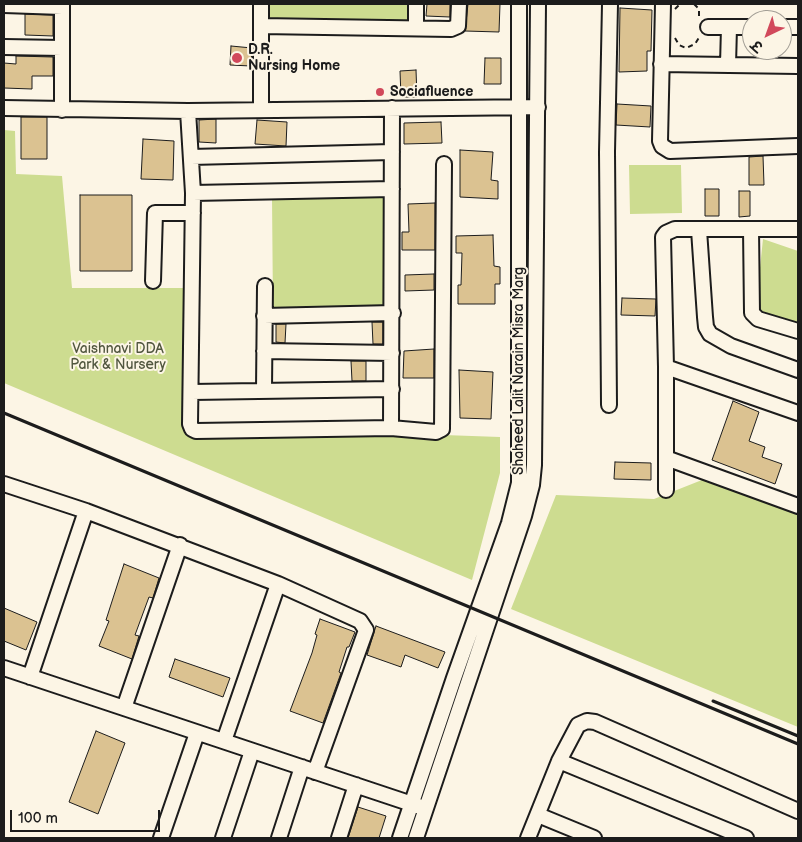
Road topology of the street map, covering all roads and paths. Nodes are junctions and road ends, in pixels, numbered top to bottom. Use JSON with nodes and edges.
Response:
{"nodes":[{"id":1,"x":261,"y":4,"type":"edge"},
{"id":2,"x":416,"y":4,"type":"edge"},
{"id":3,"x":459,"y":4,"type":"edge"},
{"id":4,"x":519,"y":4,"type":"edge"},
{"id":5,"x":538,"y":4,"type":"edge"},
{"id":6,"x":610,"y":4,"type":"edge"},
{"id":7,"x":680,"y":4,"type":"edge"},
{"id":8,"x":4,"y":5,"type":"edge"},
{"id":9,"x":62,"y":5,"type":"edge"},
{"id":10,"x":668,"y":7,"type":"edge"},
{"id":11,"x":261,"y":26,"type":"junction"},
{"id":12,"x":708,"y":27,"type":"dead end"},
{"id":13,"x":729,"y":27,"type":"junction"},
{"id":14,"x":742,"y":27,"type":"edge"},
{"id":15,"x":416,"y":28,"type":"junction"},
{"id":16,"x":675,"y":33,"type":"dead end"},
{"id":17,"x":4,"y":47,"type":"edge"},
{"id":18,"x":62,"y":48,"type":"junction"},
{"id":19,"x":686,"y":48,"type":"dead end"},
{"id":20,"x":661,"y":64,"type":"junction"},
{"id":21,"x":728,"y":65,"type":"junction"},
{"id":22,"x":798,"y":66,"type":"edge"},
{"id":23,"x":518,"y":107,"type":"junction"},
{"id":24,"x":538,"y":107,"type":"junction"},
{"id":25,"x":4,"y":108,"type":"edge"},
{"id":26,"x":392,"y":108,"type":"junction"},
{"id":27,"x":261,"y":109,"type":"junction"},
{"id":28,"x":62,"y":110,"type":"junction"},
{"id":29,"x":188,"y":111,"type":"junction"},
{"id":30,"x":798,"y":146,"type":"edge"},
{"id":31,"x":392,"y":152,"type":"junction"},
{"id":32,"x":191,"y":157,"type":"junction"},
{"id":33,"x":444,"y":164,"type":"dead end"},
{"id":34,"x":392,"y":189,"type":"junction"},
{"id":35,"x":193,"y":193,"type":"junction"},
{"id":36,"x":193,"y":213,"type":"junction"},
{"id":37,"x":798,"y":229,"type":"edge"},
{"id":38,"x":699,"y":230,"type":"junction"},
{"id":39,"x":751,"y":230,"type":"junction"},
{"id":40,"x":153,"y":281,"type":"dead end"},
{"id":41,"x":265,"y":286,"type":"dead end"},
{"id":42,"x":393,"y":313,"type":"junction"},
{"id":43,"x":264,"y":316,"type":"junction"},
{"id":44,"x":798,"y":331,"type":"edge"},
{"id":45,"x":264,"y":351,"type":"junction"},
{"id":46,"x":392,"y":353,"type":"junction"},
{"id":47,"x":666,"y":367,"type":"junction"},
{"id":48,"x":798,"y":370,"type":"edge"},
{"id":49,"x":392,"y":389,"type":"junction"},
{"id":50,"x":264,"y":390,"type":"junction"},
{"id":51,"x":192,"y":392,"type":"junction"},
{"id":52,"x":609,"y":404,"type":"dead end"},
{"id":53,"x":798,"y":413,"type":"edge"},
{"id":54,"x":391,"y":428,"type":"junction"},
{"id":55,"x":666,"y":458,"type":"junction"},
{"id":56,"x":4,"y":484,"type":"edge"},
{"id":57,"x":666,"y":490,"type":"dead end"},
{"id":58,"x":798,"y":506,"type":"edge"},
{"id":59,"x":86,"y":511,"type":"junction"},
{"id":60,"x":180,"y":545,"type":"junction"},
{"id":61,"x":278,"y":584,"type":"junction"},
{"id":62,"x":4,"y":668,"type":"edge"},
{"id":63,"x":30,"y":677,"type":"junction"},
{"id":64,"x":124,"y":708,"type":"junction"},
{"id":65,"x":197,"y":733,"type":"junction"},
{"id":66,"x":224,"y":741,"type":"junction"},
{"id":67,"x":252,"y":751,"type":"junction"},
{"id":68,"x":559,"y":761,"type":"junction"},
{"id":69,"x":309,"y":770,"type":"junction"},
{"id":70,"x":356,"y":786,"type":"junction"},
{"id":71,"x":412,"y":804,"type":"junction"},
{"id":72,"x":426,"y":809,"type":"junction"},
{"id":73,"x":798,"y":811,"type":"edge"},
{"id":74,"x":538,"y":815,"type":"junction"},
{"id":75,"x":161,"y":838,"type":"edge"},
{"id":76,"x":223,"y":838,"type":"edge"},
{"id":77,"x":279,"y":838,"type":"edge"},
{"id":78,"x":339,"y":838,"type":"edge"},
{"id":79,"x":400,"y":838,"type":"edge"},
{"id":80,"x":416,"y":838,"type":"edge"},
{"id":81,"x":528,"y":838,"type":"edge"},
{"id":82,"x":594,"y":838,"type":"edge"},
{"id":83,"x":746,"y":838,"type":"edge"}],
"edges":[{"from":1,"to":11,"type":"street"},
{"from":2,"to":15,"type":"street"},
{"from":3,"to":15,"type":"street"},
{"from":4,"to":23,"type":"street","name":"Shaheed Lalit Narain Misra Marg"},
{"from":5,"to":24,"type":"street","name":"Shaheed Lalit Narain Misra Marg"},
{"from":6,"to":52,"type":"street"},
{"from":7,"to":10,"type":"path"},
{"from":8,"to":9,"type":"street"},
{"from":9,"to":18,"type":"street"},
{"from":10,"to":20,"type":"street"},
{"from":11,"to":15,"type":"street"},
{"from":11,"to":27,"type":"street"},
{"from":12,"to":13,"type":"street"},
{"from":13,"to":14,"type":"street"},
{"from":13,"to":21,"type":"street"},
{"from":16,"to":19,"type":"path"},
{"from":17,"to":18,"type":"street"},
{"from":18,"to":28,"type":"street"},
{"from":20,"to":21,"type":"street"},
{"from":20,"to":30,"type":"street"},
{"from":21,"to":22,"type":"street"},
{"from":23,"to":24,"type":"street"},
{"from":23,"to":26,"type":"street"},
{"from":23,"to":71,"type":"street","name":"Shaheed Lalit Narain Misra Marg"},
{"from":24,"to":72,"type":"street","name":"Shaheed Lalit Narain Misra Marg"},
{"from":25,"to":28,"type":"street"},
{"from":26,"to":27,"type":"street"},
{"from":26,"to":31,"type":"street"},
{"from":27,"to":29,"type":"street"},
{"from":28,"to":29,"type":"street"},
{"from":29,"to":32,"type":"street"},
{"from":31,"to":32,"type":"street"},
{"from":31,"to":34,"type":"street"},
{"from":32,"to":35,"type":"street"},
{"from":33,"to":54,"type":"street"},
{"from":34,"to":35,"type":"street"},
{"from":34,"to":42,"type":"street"},
{"from":35,"to":36,"type":"street"},
{"from":36,"to":40,"type":"street"},
{"from":36,"to":51,"type":"street"},
{"from":37,"to":39,"type":"street"},
{"from":38,"to":39,"type":"street"},
{"from":38,"to":47,"type":"street"},
{"from":38,"to":48,"type":"street"},
{"from":39,"to":44,"type":"street"},
{"from":41,"to":43,"type":"street"},
{"from":42,"to":43,"type":"street"},
{"from":42,"to":46,"type":"street"},
{"from":43,"to":45,"type":"street"},
{"from":45,"to":46,"type":"street"},
{"from":45,"to":50,"type":"street"},
{"from":46,"to":49,"type":"street"},
{"from":47,"to":53,"type":"street"},
{"from":47,"to":55,"type":"street"},
{"from":49,"to":50,"type":"street"},
{"from":49,"to":54,"type":"street"},
{"from":50,"to":51,"type":"street"},
{"from":51,"to":54,"type":"street"},
{"from":55,"to":57,"type":"street"},
{"from":55,"to":58,"type":"street"},
{"from":56,"to":59,"type":"street"},
{"from":59,"to":60,"type":"street"},
{"from":59,"to":63,"type":"street"},
{"from":60,"to":61,"type":"street"},
{"from":60,"to":64,"type":"street"},
{"from":61,"to":66,"type":"street"},
{"from":61,"to":69,"type":"street"},
{"from":62,"to":63,"type":"street"},
{"from":63,"to":64,"type":"street"},
{"from":64,"to":65,"type":"street"},
{"from":65,"to":66,"type":"street"},
{"from":65,"to":75,"type":"street"},
{"from":66,"to":67,"type":"street"},
{"from":67,"to":69,"type":"street"},
{"from":67,"to":76,"type":"street"},
{"from":68,"to":73,"type":"street"},
{"from":68,"to":74,"type":"street"},
{"from":68,"to":83,"type":"street"},
{"from":69,"to":70,"type":"street"},
{"from":69,"to":77,"type":"street"},
{"from":70,"to":71,"type":"street"},
{"from":70,"to":78,"type":"street"},
{"from":71,"to":72,"type":"street"},
{"from":71,"to":79,"type":"street","name":"Shaheed Lalit Narain Misra Marg"},
{"from":72,"to":80,"type":"street","name":"Shaheed Lalit Narain Misra Marg"},
{"from":74,"to":81,"type":"street"},
{"from":74,"to":82,"type":"street"}]}
